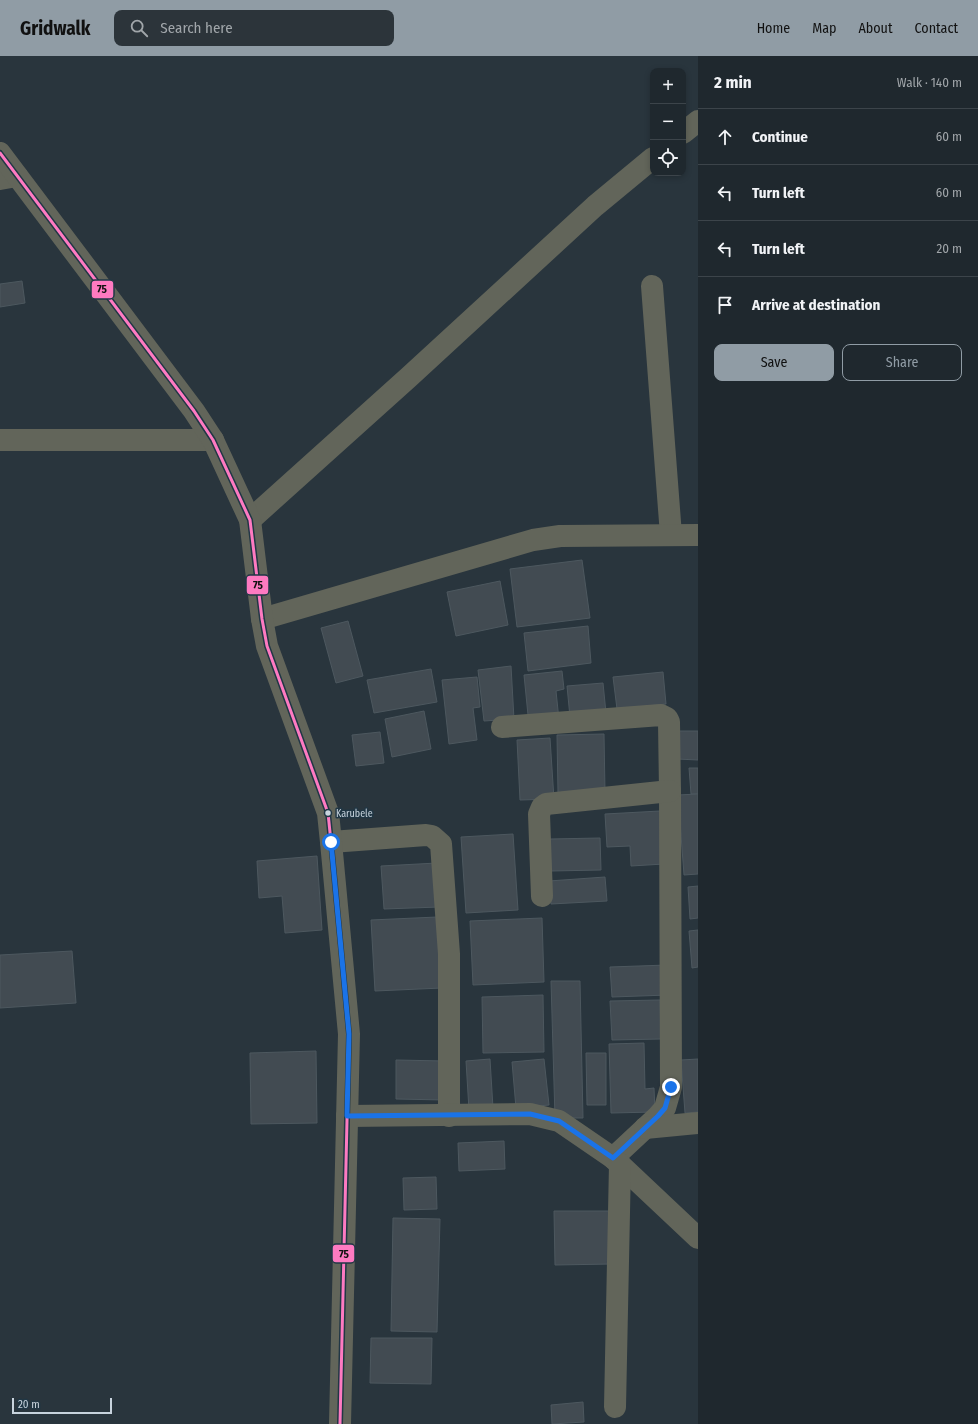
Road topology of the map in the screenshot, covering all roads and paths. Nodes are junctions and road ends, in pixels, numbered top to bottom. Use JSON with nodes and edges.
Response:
{"nodes":[{"id":1,"x":698,"y":121,"type":"edge"},
{"id":2,"x":686,"y":131,"type":"edge"},
{"id":3,"x":0,"y":153,"type":"edge"},
{"id":4,"x":650,"y":160,"type":"edge"},
{"id":5,"x":8,"y":177,"type":"edge"},
{"id":6,"x":652,"y":286,"type":"dead end"},
{"id":7,"x":0,"y":440,"type":"edge"},
{"id":8,"x":213,"y":440,"type":"junction"},
{"id":9,"x":250,"y":520,"type":"junction"},
{"id":10,"x":671,"y":535,"type":"junction"},
{"id":11,"x":698,"y":535,"type":"edge"},
{"id":12,"x":262,"y":619,"type":"junction"},
{"id":13,"x":502,"y":727,"type":"dead end"},
{"id":14,"x":670,"y":791,"type":"junction"},
{"id":15,"x":331,"y":842,"type":"junction"},
{"id":16,"x":542,"y":896,"type":"dead end"},
{"id":17,"x":347,"y":1116,"type":"junction"},
{"id":18,"x":449,"y":1116,"type":"junction"},
{"id":19,"x":698,"y":1123,"type":"edge"},
{"id":20,"x":645,"y":1128,"type":"junction"},
{"id":21,"x":616,"y":1161,"type":"junction"},
{"id":22,"x":698,"y":1238,"type":"edge"},
{"id":23,"x":615,"y":1407,"type":"dead end"},
{"id":24,"x":340,"y":1424,"type":"edge"}],
"edges":[{"from":1,"to":2,"type":"street"},
{"from":3,"to":5,"type":"street"},
{"from":4,"to":9,"type":"street"},
{"from":5,"to":8,"type":"street"},
{"from":6,"to":10,"type":"street"},
{"from":7,"to":8,"type":"street"},
{"from":8,"to":9,"type":"street"},
{"from":9,"to":12,"type":"street"},
{"from":10,"to":11,"type":"street"},
{"from":10,"to":12,"type":"street"},
{"from":12,"to":15,"type":"street"},
{"from":13,"to":14,"type":"street"},
{"from":14,"to":16,"type":"street"},
{"from":14,"to":20,"type":"street"},
{"from":15,"to":17,"type":"street"},
{"from":15,"to":18,"type":"street"},
{"from":17,"to":18,"type":"street"},
{"from":17,"to":24,"type":"street"},
{"from":18,"to":21,"type":"street"},
{"from":19,"to":20,"type":"street"},
{"from":20,"to":21,"type":"street"},
{"from":21,"to":22,"type":"street"},
{"from":21,"to":23,"type":"street"}]}
